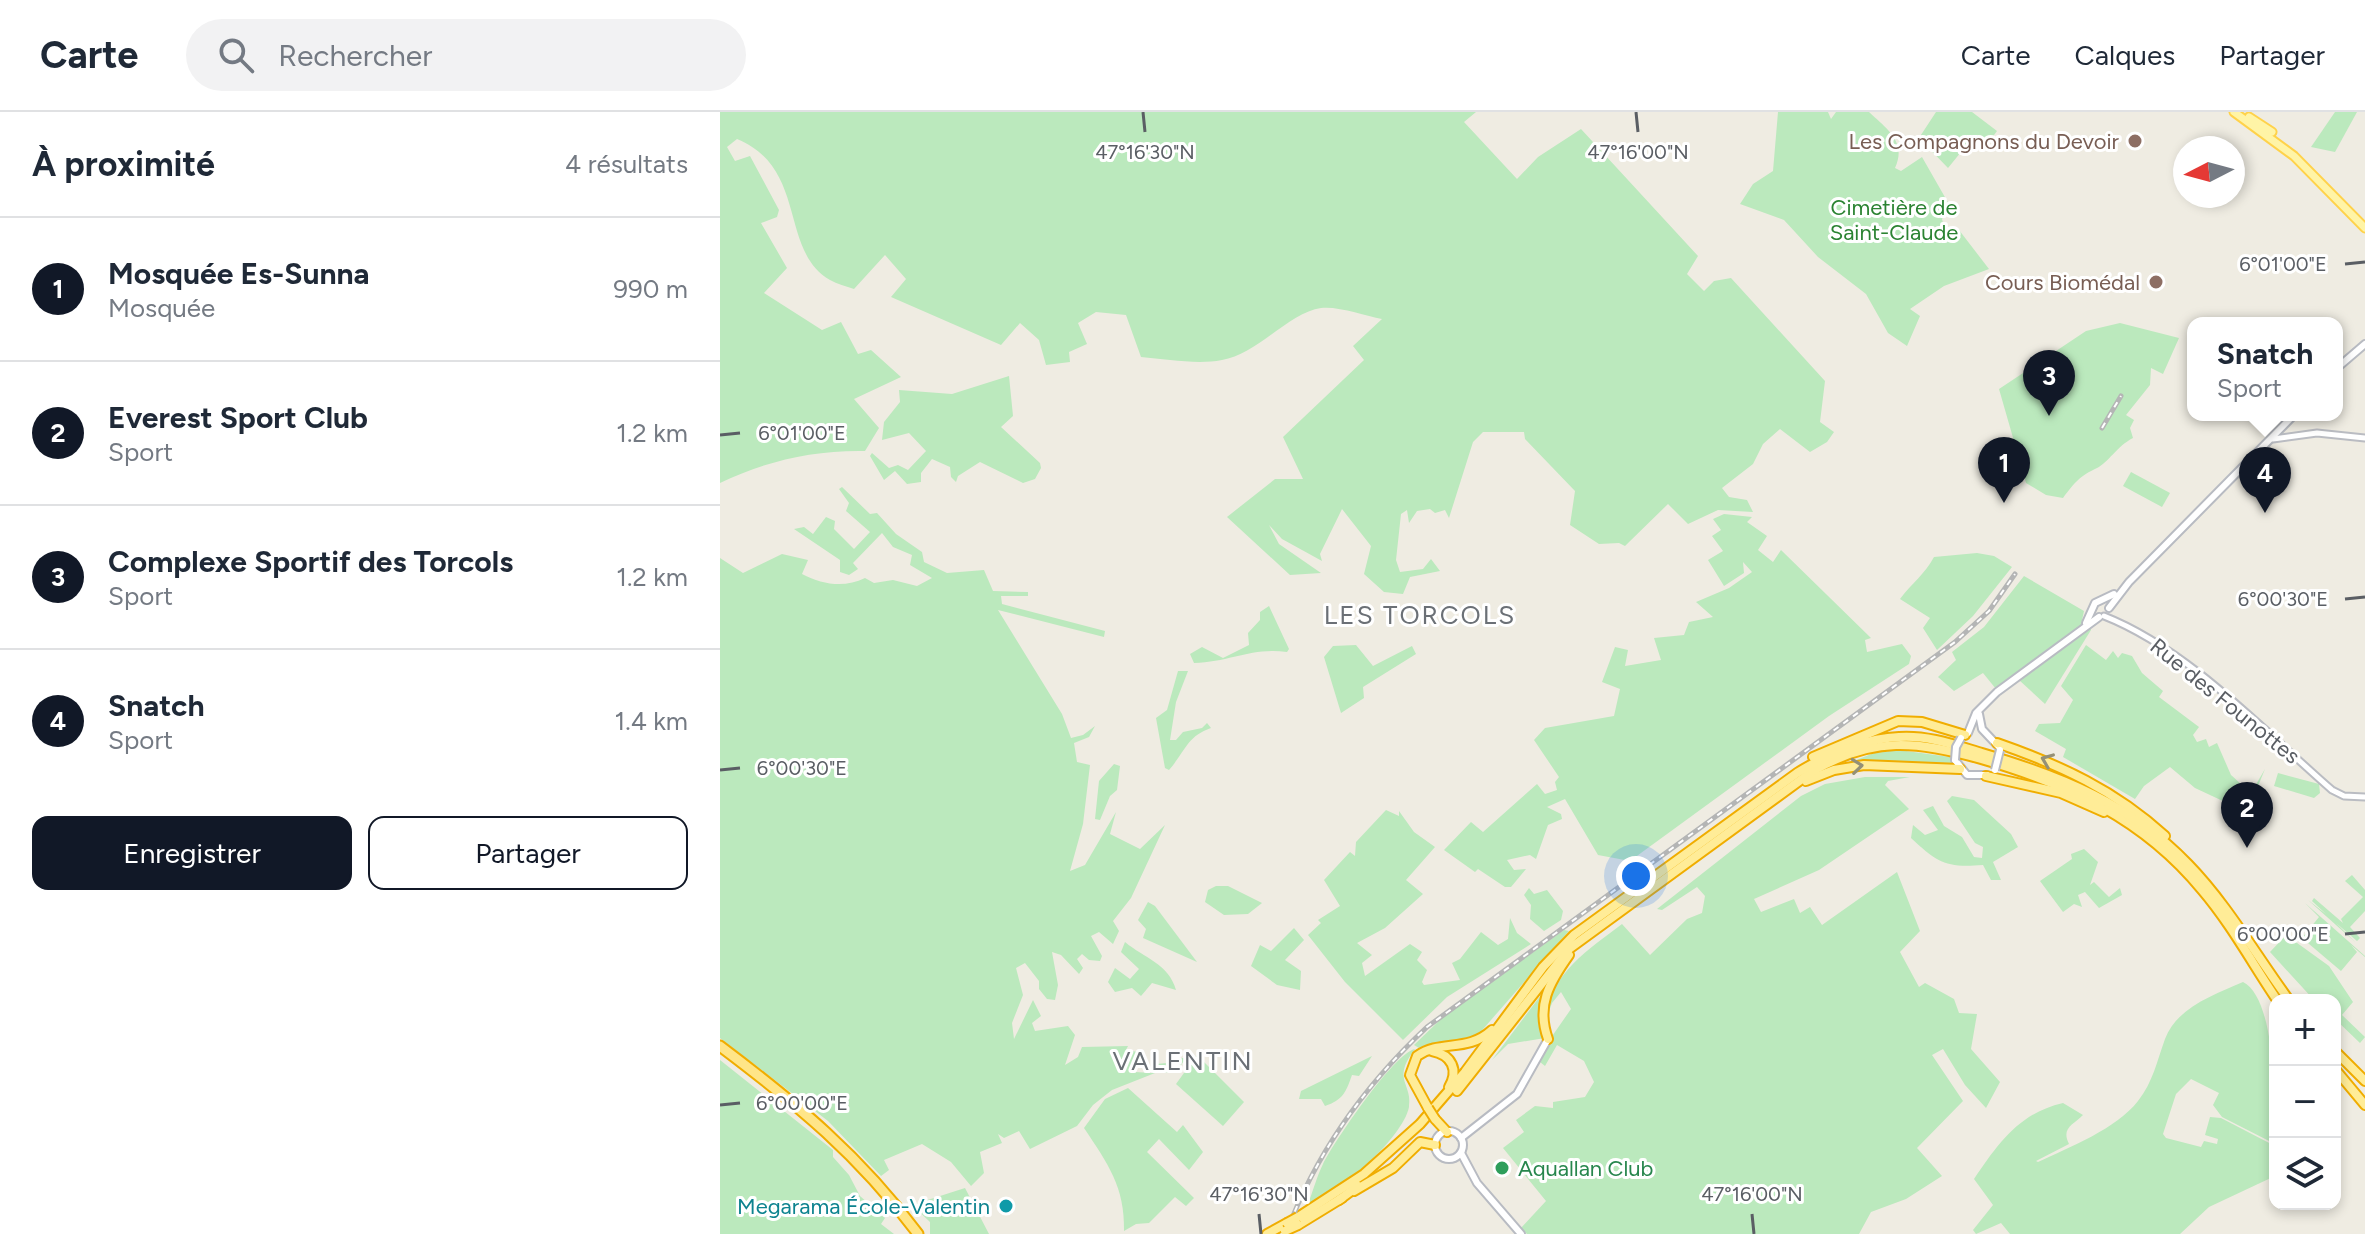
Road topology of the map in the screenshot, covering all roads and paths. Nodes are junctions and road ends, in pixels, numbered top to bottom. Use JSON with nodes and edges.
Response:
{"nodes":[{"id":1,"x":2234,"y":112,"type":"edge"},
{"id":2,"x":2242,"y":112,"type":"edge"},
{"id":3,"x":2364,"y":225,"type":"edge"},
{"id":4,"x":2365,"y":344,"type":"edge"},
{"id":5,"x":2343,"y":363,"type":"edge"},
{"id":6,"x":2290,"y":421,"type":"edge"},
{"id":7,"x":2277,"y":438,"type":"junction"},
{"id":8,"x":2365,"y":438,"type":"edge"},
{"id":9,"x":2129,"y":582,"type":"junction"},
{"id":10,"x":2103,"y":601,"type":"junction"},
{"id":11,"x":2103,"y":613,"type":"junction"},
{"id":12,"x":1980,"y":709,"type":"junction"},
{"id":13,"x":1986,"y":733,"type":"junction"},
{"id":14,"x":1965,"y":735,"type":"junction"},
{"id":15,"x":1998,"y":746,"type":"junction"},
{"id":16,"x":1958,"y":765,"type":"junction"},
{"id":17,"x":1986,"y":776,"type":"junction"},
{"id":18,"x":1784,"y":792,"type":"junction"},
{"id":19,"x":2365,"y":797,"type":"edge"},
{"id":20,"x":2159,"y":846,"type":"junction"},
{"id":21,"x":2196,"y":873,"type":"junction"},
{"id":22,"x":1610,"y":907,"type":"junction"},
{"id":23,"x":1578,"y":941,"type":"junction"},
{"id":24,"x":2273,"y":994,"type":"edge"},
{"id":25,"x":2285,"y":994,"type":"edge"},
{"id":26,"x":1509,"y":1012,"type":"junction"},
{"id":27,"x":1548,"y":1039,"type":"joint"},
{"id":28,"x":720,"y":1046,"type":"edge"},
{"id":29,"x":1428,"y":1050,"type":"junction"},
{"id":30,"x":720,"y":1053,"type":"edge"},
{"id":31,"x":2341,"y":1055,"type":"edge"},
{"id":32,"x":2341,"y":1056,"type":"edge"},
{"id":33,"x":2341,"y":1074,"type":"edge"},
{"id":34,"x":2365,"y":1074,"type":"edge"},
{"id":35,"x":2341,"y":1075,"type":"edge"},
{"id":36,"x":2365,"y":1081,"type":"edge"},
{"id":37,"x":2365,"y":1097,"type":"edge"},
{"id":38,"x":2365,"y":1105,"type":"edge"},
{"id":39,"x":1432,"y":1108,"type":"junction"},
{"id":40,"x":1441,"y":1128,"type":"junction"},
{"id":41,"x":1461,"y":1138,"type":"junction"},
{"id":42,"x":1435,"y":1145,"type":"junction"},
{"id":43,"x":1461,"y":1153,"type":"junction"},
{"id":44,"x":1451,"y":1159,"type":"junction"},
{"id":45,"x":1469,"y":1171,"type":"junction"},
{"id":46,"x":1339,"y":1200,"type":"junction"},
{"id":47,"x":1298,"y":1221,"type":"junction"},
{"id":48,"x":1284,"y":1229,"type":"edge"},
{"id":49,"x":911,"y":1234,"type":"edge"},
{"id":50,"x":918,"y":1234,"type":"edge"},
{"id":51,"x":1267,"y":1234,"type":"edge"},
{"id":52,"x":1521,"y":1234,"type":"edge"}],
"edges":[{"from":1,"to":3,"type":"main road"},
{"from":2,"to":3,"type":"main road"},
{"from":4,"to":5,"type":"main road"},
{"from":6,"to":7,"type":"main road"},
{"from":7,"to":8,"type":"street"},
{"from":7,"to":9,"type":"main road"},
{"from":9,"to":10,"type":"main road"},
{"from":9,"to":11,"type":"main road"},
{"from":10,"to":11,"type":"main road"},
{"from":10,"to":11,"type":"main road"},
{"from":11,"to":12,"type":"main road"},
{"from":11,"to":19,"type":"street","name":"Rue des Founottes"},
{"from":12,"to":13,"type":"main road"},
{"from":12,"to":14,"type":"main road"},
{"from":13,"to":14,"type":"main road"},
{"from":13,"to":15,"type":"main road"},
{"from":14,"to":16,"type":"main road","bridge":true},
{"from":14,"to":22,"type":"highway"},
{"from":15,"to":17,"type":"main road","bridge":true},
{"from":21,"to":15,"type":"highway","one_way":true},
{"from":16,"to":17,"type":"main road"},
{"from":18,"to":16,"type":"highway","one_way":true},
{"from":17,"to":20,"type":"highway"},
{"from":18,"to":20,"type":"highway"},
{"from":18,"to":23,"type":"highway"},
{"from":20,"to":24,"type":"highway"},
{"from":21,"to":22,"type":"highway"},
{"from":21,"to":25,"type":"highway"},
{"from":22,"to":26,"type":"highway"},
{"from":23,"to":27,"type":"highway"},
{"from":23,"to":46,"type":"highway"},
{"from":26,"to":29,"type":"highway"},
{"from":26,"to":39,"type":"highway"},
{"from":27,"to":41,"type":"main road"},
{"from":28,"to":50,"type":"highway"},
{"from":29,"to":39,"type":"highway"},
{"from":29,"to":39,"type":"highway"},
{"from":30,"to":49,"type":"highway"},
{"from":31,"to":34,"type":"highway"},
{"from":32,"to":36,"type":"highway"},
{"from":33,"to":37,"type":"highway"},
{"from":35,"to":38,"type":"highway"},
{"from":39,"to":40,"type":"highway","bridge":true},
{"from":39,"to":47,"type":"highway"},
{"from":40,"to":41,"type":"main road"},
{"from":40,"to":42,"type":"main road"},
{"from":41,"to":43,"type":"main road"},
{"from":42,"to":44,"type":"main road"},
{"from":42,"to":46,"type":"highway"},
{"from":43,"to":44,"type":"main road"},
{"from":43,"to":45,"type":"main road"},
{"from":44,"to":45,"type":"main road"},
{"from":45,"to":52,"type":"main road"},
{"from":46,"to":47,"type":"highway"},
{"from":47,"to":48,"type":"highway","bridge":true},
{"from":48,"to":51,"type":"highway"}]}
